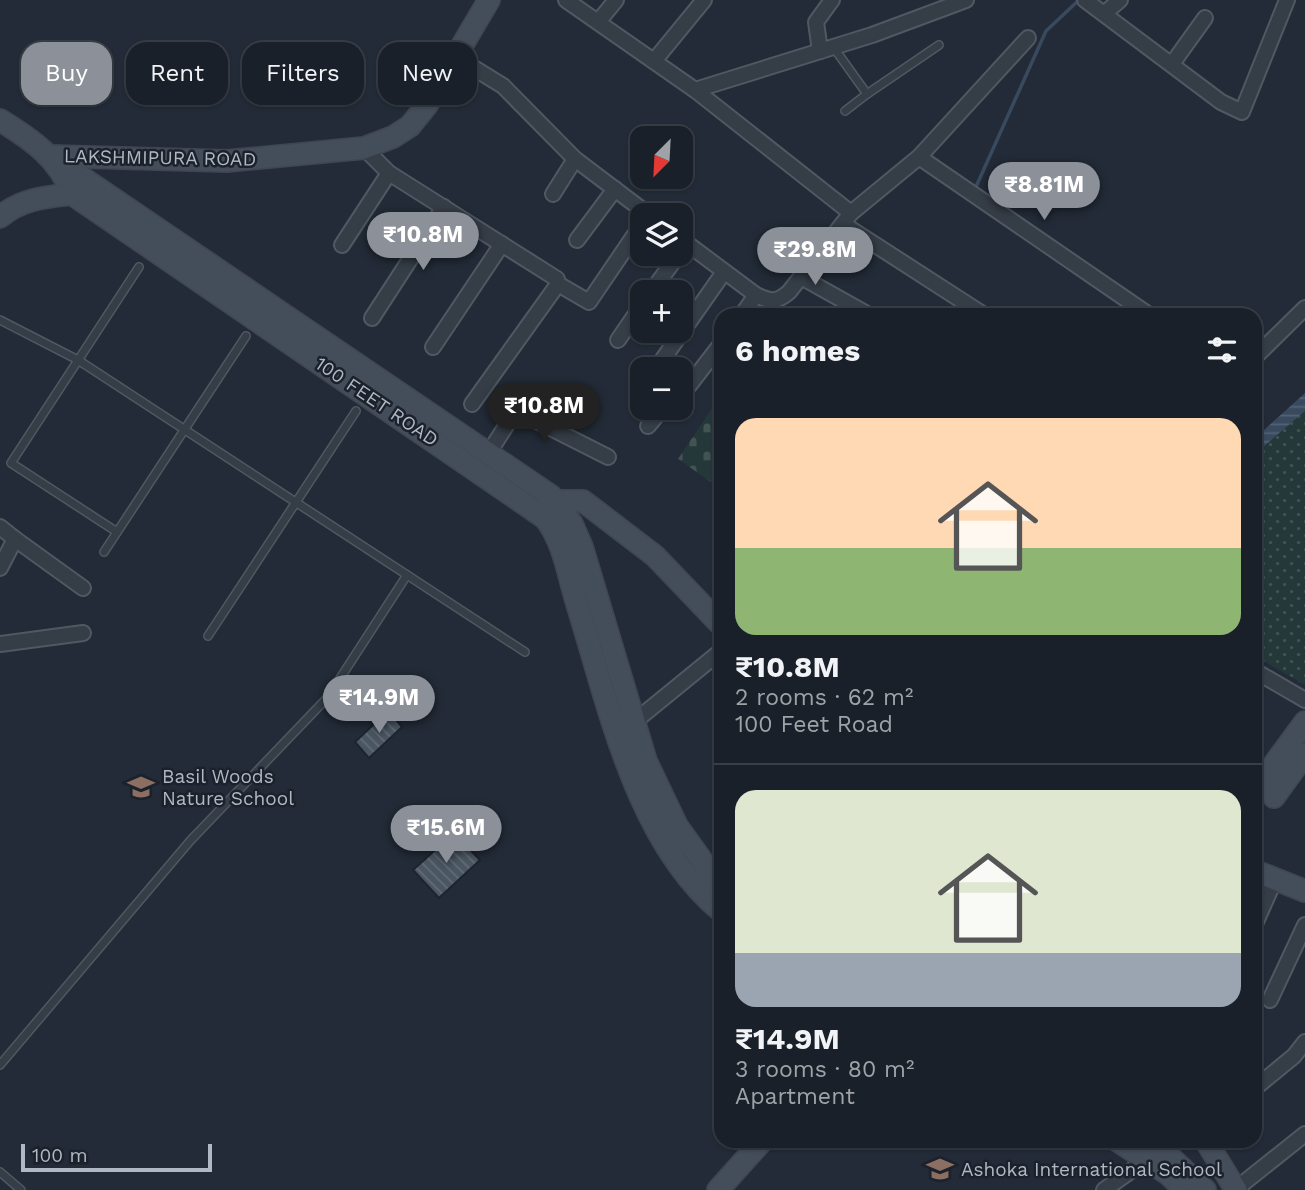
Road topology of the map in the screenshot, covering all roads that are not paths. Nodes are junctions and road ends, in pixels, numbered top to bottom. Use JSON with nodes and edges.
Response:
{"nodes":[{"id":1,"x":489,"y":0,"type":"edge"},
{"id":2,"x":566,"y":0,"type":"edge"},
{"id":3,"x":616,"y":0,"type":"edge"},
{"id":4,"x":704,"y":0,"type":"edge"},
{"id":5,"x":832,"y":0,"type":"edge"},
{"id":6,"x":966,"y":0,"type":"edge"},
{"id":7,"x":1085,"y":0,"type":"edge"},
{"id":8,"x":1120,"y":0,"type":"edge"},
{"id":9,"x":1287,"y":0,"type":"edge"},
{"id":10,"x":1105,"y":13,"type":"junction"},
{"id":11,"x":1205,"y":18,"type":"dead end"},
{"id":12,"x":598,"y":22,"type":"junction"},
{"id":13,"x":1028,"y":38,"type":"dead end"},
{"id":14,"x":465,"y":42,"type":"edge"},
{"id":15,"x":939,"y":45,"type":"dead end"},
{"id":16,"x":827,"y":49,"type":"junction"},
{"id":17,"x":654,"y":61,"type":"junction"},
{"id":18,"x":1172,"y":64,"type":"junction"},
{"id":19,"x":477,"y":70,"type":"edge"},
{"id":20,"x":695,"y":90,"type":"junction"},
{"id":21,"x":867,"y":94,"type":"junction"},
{"id":22,"x":427,"y":105,"type":"edge"},
{"id":23,"x":845,"y":111,"type":"dead end"},
{"id":24,"x":0,"y":120,"type":"edge"},
{"id":25,"x":364,"y":148,"type":"junction"},
{"id":26,"x":50,"y":156,"type":"junction"},
{"id":27,"x":919,"y":157,"type":"junction"},
{"id":28,"x":575,"y":159,"type":"junction"},
{"id":29,"x":389,"y":173,"type":"junction"},
{"id":30,"x":73,"y":182,"type":"junction"},
{"id":31,"x":615,"y":189,"type":"junction"},
{"id":32,"x":553,"y":194,"type":"dead end"},
{"id":33,"x":633,"y":203,"type":"edge"},
{"id":34,"x":444,"y":207,"type":"junction"},
{"id":35,"x":0,"y":217,"type":"edge"},
{"id":36,"x":847,"y":219,"type":"junction"},
{"id":37,"x":578,"y":240,"type":"dead end"},
{"id":38,"x":630,"y":242,"type":"edge"},
{"id":39,"x":502,"y":244,"type":"junction"},
{"id":40,"x":342,"y":246,"type":"dead end"},
{"id":41,"x":693,"y":254,"type":"edge"},
{"id":42,"x":139,"y":267,"type":"dead end"},
{"id":43,"x":724,"y":272,"type":"junction"},
{"id":44,"x":801,"y":277,"type":"junction"},
{"id":45,"x":558,"y":284,"type":"junction"},
{"id":46,"x":756,"y":295,"type":"junction"},
{"id":47,"x":771,"y":302,"type":"junction"},
{"id":48,"x":747,"y":308,"type":"edge"},
{"id":49,"x":775,"y":308,"type":"edge"},
{"id":50,"x":856,"y":308,"type":"edge"},
{"id":51,"x":974,"y":308,"type":"edge"},
{"id":52,"x":1139,"y":308,"type":"edge"},
{"id":53,"x":1305,"y":309,"type":"edge"},
{"id":54,"x":373,"y":318,"type":"dead end"},
{"id":55,"x":0,"y":320,"type":"edge"},
{"id":56,"x":630,"y":322,"type":"edge"},
{"id":57,"x":246,"y":336,"type":"dead end"},
{"id":58,"x":618,"y":340,"type":"dead end"},
{"id":59,"x":433,"y":347,"type":"dead end"},
{"id":60,"x":1262,"y":350,"type":"edge"},
{"id":61,"x":714,"y":353,"type":"edge"},
{"id":62,"x":664,"y":357,"type":"edge"},
{"id":63,"x":78,"y":360,"type":"junction"},
{"id":64,"x":693,"y":380,"type":"edge"},
{"id":65,"x":472,"y":404,"type":"dead end"},
{"id":66,"x":356,"y":411,"type":"dead end"},
{"id":67,"x":653,"y":420,"type":"edge"},
{"id":68,"x":648,"y":426,"type":"dead end"},
{"id":69,"x":184,"y":430,"type":"junction"},
{"id":70,"x":488,"y":454,"type":"junction"},
{"id":71,"x":608,"y":457,"type":"dead end"},
{"id":72,"x":296,"y":503,"type":"junction"},
{"id":73,"x":547,"y":506,"type":"junction"},
{"id":74,"x":0,"y":527,"type":"edge"},
{"id":75,"x":117,"y":532,"type":"junction"},
{"id":76,"x":15,"y":540,"type":"junction"},
{"id":77,"x":104,"y":552,"type":"dead end"},
{"id":78,"x":0,"y":568,"type":"edge"},
{"id":79,"x":407,"y":575,"type":"junction"},
{"id":80,"x":83,"y":588,"type":"dead end"},
{"id":81,"x":714,"y":618,"type":"edge"},
{"id":82,"x":83,"y":633,"type":"dead end"},
{"id":83,"x":208,"y":636,"type":"dead end"},
{"id":84,"x":0,"y":644,"type":"edge"},
{"id":85,"x":525,"y":652,"type":"dead end"},
{"id":86,"x":714,"y":657,"type":"edge"},
{"id":87,"x":1262,"y":675,"type":"edge"},
{"id":88,"x":1305,"y":700,"type":"edge"},
{"id":89,"x":634,"y":722,"type":"junction"},
{"id":90,"x":1305,"y":722,"type":"edge"},
{"id":91,"x":1305,"y":754,"type":"edge"},
{"id":92,"x":1265,"y":875,"type":"edge"},
{"id":93,"x":714,"y":877,"type":"edge"},
{"id":94,"x":1305,"y":891,"type":"edge"},
{"id":95,"x":714,"y":905,"type":"edge"},
{"id":96,"x":1305,"y":925,"type":"edge"},
{"id":97,"x":1270,"y":1000,"type":"dead end"},
{"id":98,"x":1305,"y":1042,"type":"edge"},
{"id":99,"x":0,"y":1065,"type":"edge"},
{"id":100,"x":1262,"y":1082,"type":"edge"},
{"id":101,"x":1305,"y":1133,"type":"edge"},
{"id":102,"x":755,"y":1148,"type":"edge"},
{"id":103,"x":1157,"y":1148,"type":"edge"},
{"id":104,"x":1158,"y":1148,"type":"edge"},
{"id":105,"x":1159,"y":1148,"type":"edge"},
{"id":106,"x":1210,"y":1148,"type":"edge"},
{"id":107,"x":0,"y":1172,"type":"edge"},
{"id":108,"x":20,"y":1190,"type":"edge"},
{"id":109,"x":718,"y":1190,"type":"edge"},
{"id":110,"x":1104,"y":1190,"type":"edge"},
{"id":111,"x":1185,"y":1190,"type":"edge"},
{"id":112,"x":1205,"y":1190,"type":"edge"},
{"id":113,"x":1236,"y":1190,"type":"edge"}],
"edges":[{"from":1,"to":14,"type":"main road","name":"LAKSHMIPURA ROAD"},
{"from":2,"to":12,"type":"street"},
{"from":3,"to":12,"type":"street"},
{"from":4,"to":17,"type":"street"},
{"from":5,"to":16,"type":"street"},
{"from":6,"to":16,"type":"street"},
{"from":7,"to":10,"type":"street"},
{"from":8,"to":10,"type":"street"},
{"from":9,"to":18,"type":"street"},
{"from":10,"to":18,"type":"street"},
{"from":11,"to":18,"type":"street"},
{"from":12,"to":17,"type":"street"},
{"from":13,"to":27,"type":"street"},
{"from":15,"to":21,"type":"lane"},
{"from":16,"to":20,"type":"street"},
{"from":16,"to":21,"type":"lane"},
{"from":17,"to":20,"type":"street"},
{"from":19,"to":28,"type":"street"},
{"from":20,"to":36,"type":"street"},
{"from":21,"to":23,"type":"lane"},
{"from":22,"to":25,"type":"main road","name":"LAKSHMIPURA ROAD"},
{"from":24,"to":26,"type":"main road","name":"100 FEET ROAD"},
{"from":25,"to":26,"type":"main road","name":"LAKSHMIPURA ROAD"},
{"from":25,"to":29,"type":"street"},
{"from":26,"to":30,"type":"main road","name":"100 FEET ROAD"},
{"from":27,"to":36,"type":"street"},
{"from":27,"to":52,"type":"street"},
{"from":28,"to":31,"type":"street"},
{"from":28,"to":32,"type":"street"},
{"from":29,"to":34,"type":"street"},
{"from":29,"to":40,"type":"street"},
{"from":30,"to":35,"type":"main road"},
{"from":30,"to":70,"type":"main road","name":"100 FEET ROAD"},
{"from":30,"to":73,"type":"main road","name":"100 FEET ROAD"},
{"from":31,"to":33,"type":"street"},
{"from":31,"to":37,"type":"street"},
{"from":34,"to":39,"type":"street"},
{"from":34,"to":54,"type":"street"},
{"from":36,"to":44,"type":"street"},
{"from":36,"to":51,"type":"street"},
{"from":38,"to":45,"type":"street"},
{"from":39,"to":45,"type":"street"},
{"from":39,"to":59,"type":"street"},
{"from":41,"to":43,"type":"street"},
{"from":42,"to":63,"type":"lane"},
{"from":43,"to":46,"type":"street"},
{"from":43,"to":62,"type":"street"},
{"from":44,"to":47,"type":"street"},
{"from":44,"to":50,"type":"street"},
{"from":45,"to":65,"type":"street"},
{"from":46,"to":47,"type":"street"},
{"from":46,"to":48,"type":"street"},
{"from":47,"to":49,"type":"street"},
{"from":53,"to":60,"type":"street"},
{"from":55,"to":63,"type":"lane"},
{"from":56,"to":58,"type":"street"},
{"from":57,"to":69,"type":"lane"},
{"from":61,"to":64,"type":"street"},
{"from":63,"to":69,"type":"lane"},
{"from":63,"to":75,"type":"lane"},
{"from":66,"to":72,"type":"lane"},
{"from":67,"to":68,"type":"street"},
{"from":69,"to":72,"type":"lane"},
{"from":69,"to":75,"type":"lane"},
{"from":70,"to":71,"type":"street"},
{"from":70,"to":73,"type":"main road","name":"100 FEET ROAD"},
{"from":72,"to":79,"type":"lane"},
{"from":72,"to":83,"type":"lane"},
{"from":73,"to":81,"type":"main road"},
{"from":73,"to":89,"type":"main road","name":"100 FEET ROAD"},
{"from":73,"to":95,"type":"main road","name":"100 FEET ROAD"},
{"from":74,"to":76,"type":"street"},
{"from":75,"to":77,"type":"lane"},
{"from":76,"to":78,"type":"street"},
{"from":76,"to":80,"type":"street"},
{"from":79,"to":85,"type":"lane"},
{"from":79,"to":99,"type":"lane"},
{"from":82,"to":84,"type":"street"},
{"from":86,"to":89,"type":"street"},
{"from":87,"to":88,"type":"street"},
{"from":89,"to":93,"type":"main road","name":"100 FEET ROAD"},
{"from":90,"to":91,"type":"main road"},
{"from":92,"to":94,"type":"main road"},
{"from":96,"to":97,"type":"street"},
{"from":98,"to":100,"type":"street"},
{"from":101,"to":113,"type":"street"},
{"from":102,"to":109,"type":"main road"},
{"from":103,"to":110,"type":"street"},
{"from":104,"to":111,"type":"main road"},
{"from":105,"to":112,"type":"main road"},
{"from":106,"to":113,"type":"main road"},
{"from":107,"to":108,"type":"lane"}]}
